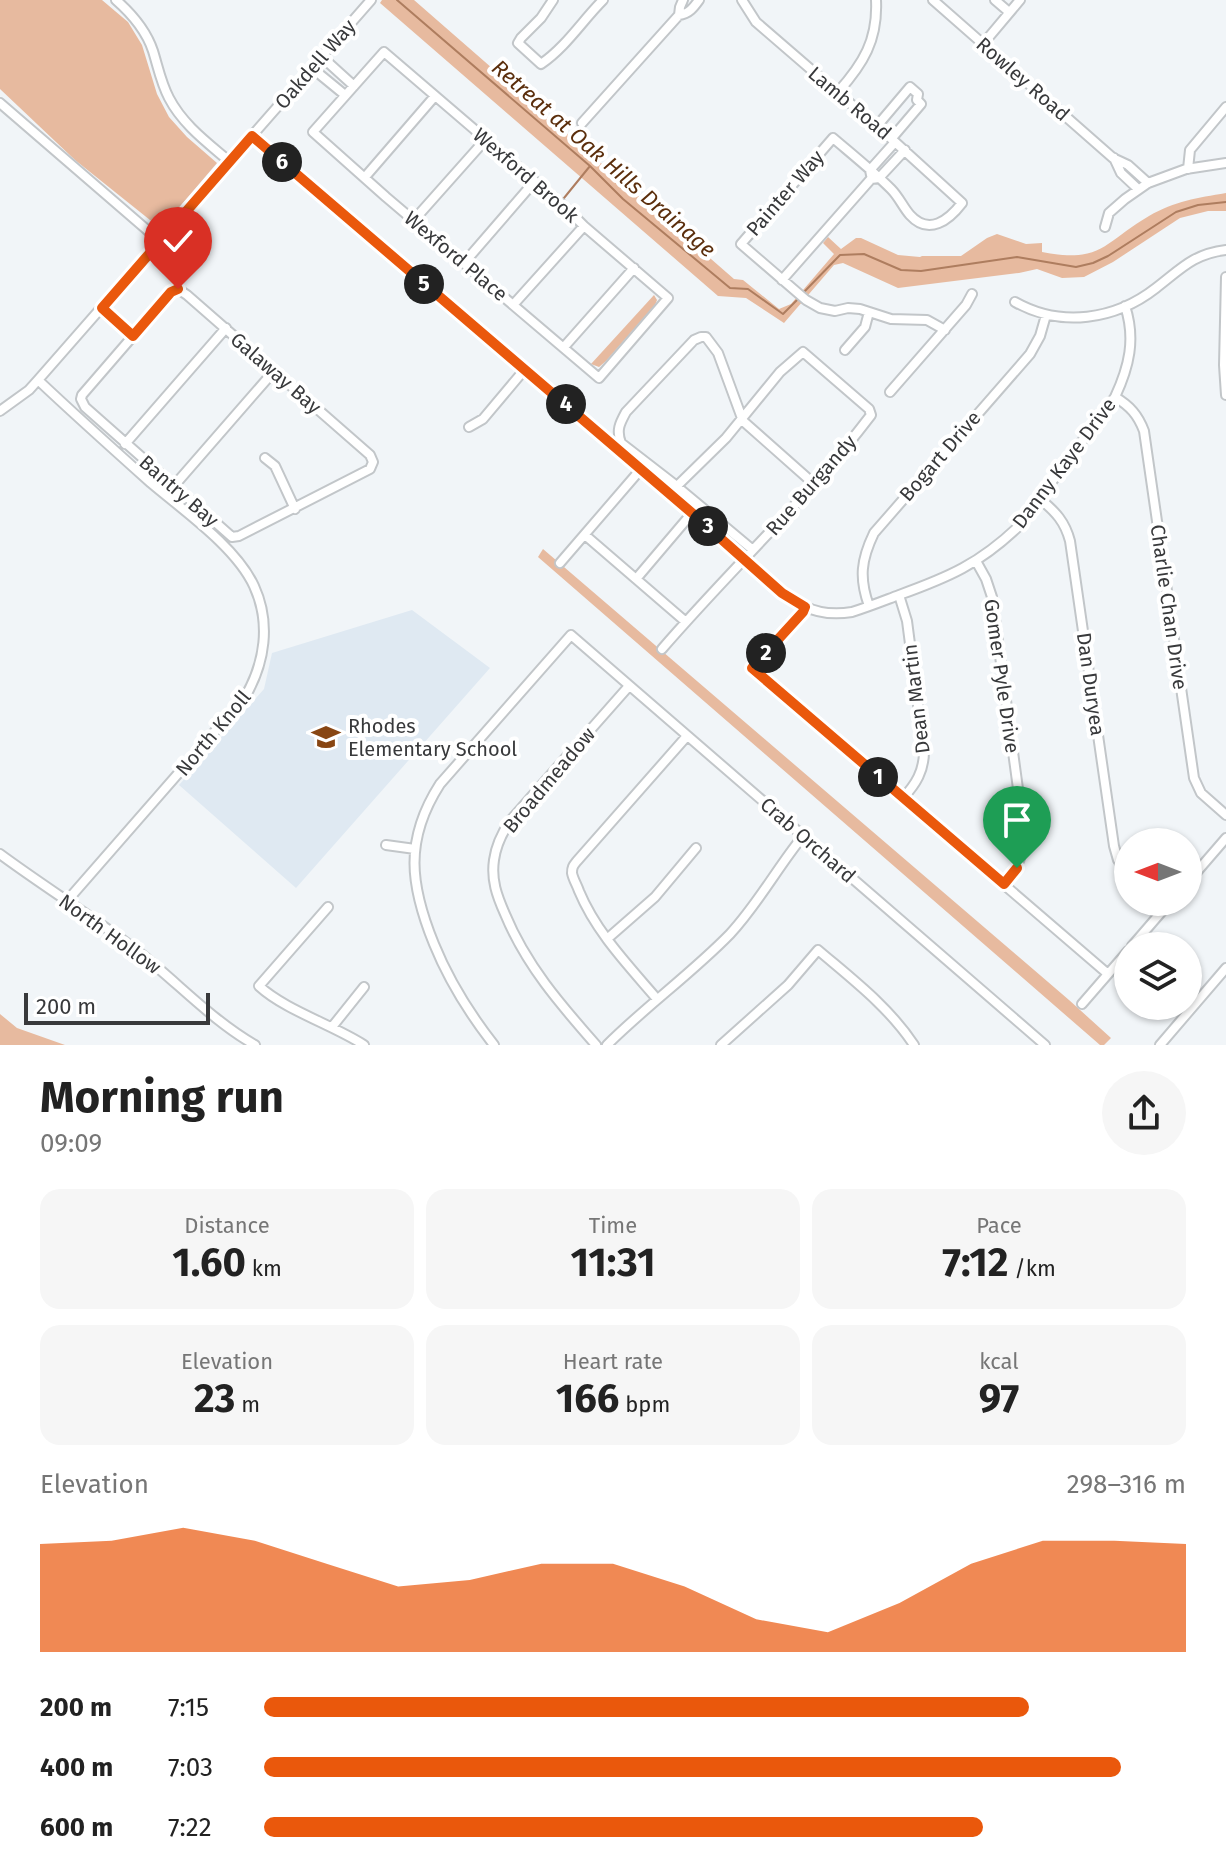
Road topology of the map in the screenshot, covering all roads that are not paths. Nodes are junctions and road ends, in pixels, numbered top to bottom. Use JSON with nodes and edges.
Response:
{"nodes":[{"id":1,"x":116,"y":0,"type":"edge"},
{"id":2,"x":371,"y":0,"type":"edge"},
{"id":3,"x":553,"y":0,"type":"edge"},
{"id":4,"x":603,"y":0,"type":"edge"},
{"id":5,"x":683,"y":0,"type":"edge"},
{"id":6,"x":699,"y":0,"type":"edge"},
{"id":7,"x":742,"y":0,"type":"edge"},
{"id":8,"x":876,"y":0,"type":"edge"},
{"id":9,"x":933,"y":0,"type":"edge"},
{"id":10,"x":995,"y":0,"type":"edge"},
{"id":11,"x":1020,"y":0,"type":"edge"},
{"id":12,"x":1009,"y":12,"type":"junction"},
{"id":13,"x":679,"y":15,"type":"junction"},
{"id":14,"x":983,"y":44,"type":"junction"},
{"id":15,"x":322,"y":57,"type":"junction"},
{"id":16,"x":312,"y":68,"type":"junction"},
{"id":17,"x":341,"y":74,"type":"junction"},
{"id":18,"x":332,"y":84,"type":"junction"},
{"id":19,"x":354,"y":86,"type":"junction"},
{"id":20,"x":838,"y":92,"type":"junction"},
{"id":21,"x":345,"y":95,"type":"junction"},
{"id":22,"x":435,"y":96,"type":"junction"},
{"id":23,"x":0,"y":103,"type":"edge"},
{"id":24,"x":1226,"y":107,"type":"edge"},
{"id":25,"x":582,"y":123,"type":"dead end"},
{"id":26,"x":877,"y":126,"type":"junction"},
{"id":27,"x":252,"y":136,"type":"junction"},
{"id":28,"x":486,"y":139,"type":"junction"},
{"id":29,"x":894,"y":140,"type":"junction"},
{"id":30,"x":905,"y":150,"type":"junction"},
{"id":31,"x":1113,"y":158,"type":"junction"},
{"id":32,"x":230,"y":162,"type":"junction"},
{"id":33,"x":1226,"y":163,"type":"edge"},
{"id":34,"x":1188,"y":169,"type":"junction"},
{"id":35,"x":874,"y":176,"type":"junction"},
{"id":36,"x":365,"y":177,"type":"junction"},
{"id":37,"x":534,"y":182,"type":"junction"},
{"id":38,"x":1148,"y":183,"type":"junction"},
{"id":39,"x":1138,"y":189,"type":"junction"},
{"id":40,"x":962,"y":203,"type":"joint"},
{"id":41,"x":414,"y":220,"type":"junction"},
{"id":42,"x":584,"y":226,"type":"junction"},
{"id":43,"x":1105,"y":227,"type":"dead end"},
{"id":44,"x":161,"y":242,"type":"junction"},
{"id":45,"x":1226,"y":250,"type":"edge"},
{"id":46,"x":464,"y":263,"type":"junction"},
{"id":47,"x":634,"y":268,"type":"junction"},
{"id":48,"x":1226,"y":277,"type":"edge"},
{"id":49,"x":782,"y":280,"type":"junction"},
{"id":50,"x":972,"y":294,"type":"dead end"},
{"id":51,"x":1015,"y":302,"type":"dead end"},
{"id":52,"x":513,"y":305,"type":"junction"},
{"id":53,"x":1125,"y":306,"type":"junction"},
{"id":54,"x":102,"y":308,"type":"junction"},
{"id":55,"x":869,"y":312,"type":"junction"},
{"id":56,"x":1046,"y":315,"type":"junction"},
{"id":57,"x":226,"y":328,"type":"junction"},
{"id":58,"x":945,"y":330,"type":"junction"},
{"id":59,"x":133,"y":336,"type":"junction"},
{"id":60,"x":564,"y":347,"type":"junction"},
{"id":61,"x":845,"y":350,"type":"dead end"},
{"id":62,"x":525,"y":369,"type":"junction"},
{"id":63,"x":274,"y":371,"type":"junction"},
{"id":64,"x":599,"y":378,"type":"joint"},
{"id":65,"x":38,"y":380,"type":"junction"},
{"id":66,"x":890,"y":392,"type":"dead end"},
{"id":67,"x":1226,"y":395,"type":"edge"},
{"id":68,"x":1115,"y":397,"type":"junction"},
{"id":69,"x":0,"y":411,"type":"edge"},
{"id":70,"x":742,"y":417,"type":"junction"},
{"id":71,"x":469,"y":427,"type":"dead end"},
{"id":72,"x":125,"y":444,"type":"junction"},
{"id":73,"x":265,"y":458,"type":"dead end"},
{"id":74,"x":373,"y":462,"type":"joint"},
{"id":75,"x":641,"y":469,"type":"junction"},
{"id":76,"x":813,"y":483,"type":"junction"},
{"id":77,"x":173,"y":487,"type":"junction"},
{"id":78,"x":674,"y":489,"type":"junction"},
{"id":79,"x":1040,"y":499,"type":"junction"},
{"id":80,"x":295,"y":509,"type":"junction"},
{"id":81,"x":692,"y":513,"type":"junction"},
{"id":82,"x":585,"y":535,"type":"junction"},
{"id":83,"x":753,"y":550,"type":"junction"},
{"id":84,"x":744,"y":558,"type":"junction"},
{"id":85,"x":976,"y":561,"type":"junction"},
{"id":86,"x":560,"y":563,"type":"dead end"},
{"id":87,"x":636,"y":579,"type":"junction"},
{"id":88,"x":899,"y":595,"type":"junction"},
{"id":89,"x":869,"y":606,"type":"junction"},
{"id":90,"x":805,"y":607,"type":"junction"},
{"id":91,"x":686,"y":622,"type":"junction"},
{"id":92,"x":662,"y":649,"type":"dead end"},
{"id":93,"x":629,"y":686,"type":"junction"},
{"id":94,"x":687,"y":736,"type":"junction"},
{"id":95,"x":903,"y":798,"type":"junction"},
{"id":96,"x":1226,"y":815,"type":"edge"},
{"id":97,"x":803,"y":836,"type":"junction"},
{"id":98,"x":1226,"y":838,"type":"edge"},
{"id":99,"x":386,"y":845,"type":"dead end"},
{"id":100,"x":1114,"y":846,"type":"edge"},
{"id":101,"x":696,"y":848,"type":"dead end"},
{"id":102,"x":415,"y":849,"type":"junction"},
{"id":103,"x":0,"y":854,"type":"edge"},
{"id":104,"x":1202,"y":866,"type":"edge"},
{"id":105,"x":1004,"y":884,"type":"junction"},
{"id":106,"x":66,"y":902,"type":"junction"},
{"id":107,"x":328,"y":907,"type":"dead end"},
{"id":108,"x":1155,"y":916,"type":"edge"},
{"id":109,"x":1143,"y":932,"type":"edge"},
{"id":110,"x":607,"y":939,"type":"junction"},
{"id":111,"x":1114,"y":967,"type":"edge"},
{"id":112,"x":1226,"y":968,"type":"edge"},
{"id":113,"x":1108,"y":974,"type":"junction"},
{"id":114,"x":364,"y":987,"type":"dead end"},
{"id":115,"x":657,"y":999,"type":"junction"},
{"id":116,"x":1082,"y":1004,"type":"dead end"},
{"id":117,"x":332,"y":1027,"type":"junction"},
{"id":118,"x":255,"y":1045,"type":"edge"},
{"id":119,"x":364,"y":1045,"type":"edge"},
{"id":120,"x":494,"y":1045,"type":"edge"},
{"id":121,"x":596,"y":1045,"type":"edge"},
{"id":122,"x":607,"y":1045,"type":"edge"},
{"id":123,"x":721,"y":1045,"type":"edge"},
{"id":124,"x":914,"y":1045,"type":"edge"},
{"id":125,"x":1045,"y":1045,"type":"edge"},
{"id":126,"x":1160,"y":1045,"type":"edge"}],
"edges":[{"from":1,"to":32,"type":"street"},
{"from":2,"to":15,"type":"street","name":"Oakdell Way"},
{"from":3,"to":4,"type":"street"},
{"from":5,"to":13,"type":"street"},
{"from":6,"to":13,"type":"street"},
{"from":7,"to":20,"type":"street","name":"Lamb Road"},
{"from":8,"to":20,"type":"street"},
{"from":9,"to":14,"type":"street","name":"Rowley Road"},
{"from":10,"to":12,"type":"street"},
{"from":11,"to":12,"type":"street"},
{"from":12,"to":14,"type":"street"},
{"from":13,"to":25,"type":"street"},
{"from":14,"to":31,"type":"street","name":"Rowley Road"},
{"from":15,"to":16,"type":"street","name":"Oakdell Way"},
{"from":15,"to":17,"type":"street"},
{"from":16,"to":18,"type":"street"},
{"from":16,"to":27,"type":"street","name":"Oakdell Way"},
{"from":17,"to":18,"type":"street"},
{"from":17,"to":19,"type":"street"},
{"from":18,"to":21,"type":"street"},
{"from":19,"to":21,"type":"street"},
{"from":19,"to":22,"type":"street","name":"Wexford Brook"},
{"from":20,"to":26,"type":"street","name":"Lamb Road"},
{"from":21,"to":36,"type":"street","name":"Wexford Place"},
{"from":22,"to":28,"type":"street","name":"Wexford Brook"},
{"from":22,"to":36,"type":"street"},
{"from":23,"to":44,"type":"street"},
{"from":24,"to":34,"type":"street"},
{"from":26,"to":29,"type":"street","name":"Lamb Road"},
{"from":26,"to":29,"type":"street"},
{"from":27,"to":32,"type":"street","name":"Oakdell Way"},
{"from":27,"to":62,"type":"street","name":"Danny Kaye Drive"},
{"from":28,"to":37,"type":"street","name":"Wexford Brook"},
{"from":28,"to":41,"type":"street"},
{"from":29,"to":30,"type":"street","name":"Lamb Road"},
{"from":29,"to":35,"type":"street"},
{"from":30,"to":35,"type":"street"},
{"from":30,"to":40,"type":"street","name":"Lamb Road"},
{"from":31,"to":38,"type":"street","name":"Rowley Road"},
{"from":31,"to":39,"type":"street","name":"Rowley Road"},
{"from":32,"to":44,"type":"street","name":"Oakdell Way"},
{"from":33,"to":34,"type":"street"},
{"from":34,"to":38,"type":"street"},
{"from":35,"to":40,"type":"street","name":"Painter Way"},
{"from":35,"to":49,"type":"street"},
{"from":35,"to":49,"type":"street","name":"Painter Way"},
{"from":36,"to":41,"type":"street","name":"Wexford Place"},
{"from":37,"to":42,"type":"street","name":"Wexford Brook"},
{"from":37,"to":46,"type":"street"},
{"from":38,"to":39,"type":"street"},
{"from":39,"to":43,"type":"street"},
{"from":41,"to":46,"type":"street","name":"Wexford Place"},
{"from":42,"to":47,"type":"street","name":"Wexford Brook"},
{"from":42,"to":52,"type":"street"},
{"from":44,"to":54,"type":"street","name":"Oakdell Way"},
{"from":45,"to":53,"type":"street"},
{"from":46,"to":52,"type":"street","name":"Wexford Place"},
{"from":47,"to":60,"type":"street"},
{"from":47,"to":64,"type":"street","name":"Wexford Brook"},
{"from":48,"to":67,"type":"street"},
{"from":49,"to":55,"type":"street","name":"Painter Way"},
{"from":50,"to":58,"type":"street"},
{"from":51,"to":56,"type":"street"},
{"from":52,"to":60,"type":"street","name":"Wexford Place"},
{"from":53,"to":56,"type":"street"},
{"from":53,"to":68,"type":"street","name":"Danny Kaye Drive"},
{"from":54,"to":59,"type":"street"},
{"from":54,"to":65,"type":"street","name":"Oakdell Way"},
{"from":55,"to":58,"type":"street","name":"Painter Way"},
{"from":55,"to":61,"type":"street"},
{"from":56,"to":89,"type":"street","name":"Bogart Drive"},
{"from":57,"to":59,"type":"street","name":"Galaway Bay"},
{"from":57,"to":63,"type":"street","name":"Galaway Bay"},
{"from":57,"to":72,"type":"street"},
{"from":58,"to":66,"type":"street"},
{"from":59,"to":72,"type":"street","name":"Bantry Bay"},
{"from":60,"to":64,"type":"street","name":"Wexford Place"},
{"from":62,"to":71,"type":"street"},
{"from":62,"to":75,"type":"street","name":"Danny Kaye Drive"},
{"from":63,"to":74,"type":"street","name":"Galaway Bay"},
{"from":63,"to":77,"type":"street"},
{"from":65,"to":69,"type":"street","name":"Oakdell Way"},
{"from":65,"to":106,"type":"street","name":"North Knoll"},
{"from":68,"to":79,"type":"street","name":"Danny Kaye Drive"},
{"from":68,"to":96,"type":"street","name":"Charlie Chan Drive"},
{"from":70,"to":76,"type":"street"},
{"from":70,"to":76,"type":"street","name":"Rue Burgandy"},
{"from":70,"to":78,"type":"street"},
{"from":70,"to":78,"type":"street"},
{"from":72,"to":77,"type":"street","name":"Bantry Bay"},
{"from":73,"to":80,"type":"street"},
{"from":74,"to":80,"type":"street","name":"Bantry Bay"},
{"from":75,"to":78,"type":"street","name":"Danny Kaye Drive"},
{"from":75,"to":82,"type":"street"},
{"from":76,"to":83,"type":"street","name":"Rue Burgandy"},
{"from":77,"to":80,"type":"street","name":"Bantry Bay"},
{"from":78,"to":81,"type":"street","name":"Danny Kaye Drive"},
{"from":78,"to":83,"type":"street"},
{"from":79,"to":85,"type":"street","name":"Danny Kaye Drive"},
{"from":79,"to":100,"type":"street","name":"Dan Duryea"},
{"from":81,"to":84,"type":"street","name":"Danny Kaye Drive"},
{"from":81,"to":87,"type":"street"},
{"from":82,"to":86,"type":"street"},
{"from":82,"to":87,"type":"street"},
{"from":83,"to":84,"type":"street","name":"Rue Burgandy"},
{"from":84,"to":90,"type":"street","name":"Danny Kaye Drive"},
{"from":84,"to":91,"type":"street","name":"Rue Burgandy"},
{"from":85,"to":88,"type":"street","name":"Danny Kaye Drive"},
{"from":85,"to":105,"type":"street","name":"Gomer Pyle Drive"},
{"from":87,"to":91,"type":"street"},
{"from":88,"to":89,"type":"street","name":"Danny Kaye Drive"},
{"from":88,"to":95,"type":"street","name":"Dean Martin"},
{"from":89,"to":90,"type":"street","name":"Danny Kaye Drive"},
{"from":90,"to":95,"type":"street"},
{"from":91,"to":92,"type":"street","name":"Rue Burgandy"},
{"from":93,"to":94,"type":"street","name":"Crab Orchard"},
{"from":93,"to":102,"type":"street","name":"Crab Orchard"},
{"from":93,"to":121,"type":"street","name":"Broadmeadow"},
{"from":94,"to":97,"type":"street","name":"Crab Orchard"},
{"from":94,"to":110,"type":"street"},
{"from":95,"to":105,"type":"street"},
{"from":97,"to":115,"type":"street"},
{"from":97,"to":125,"type":"street","name":"Crab Orchard"},
{"from":98,"to":104,"type":"street"},
{"from":99,"to":102,"type":"street"},
{"from":101,"to":110,"type":"street"},
{"from":102,"to":120,"type":"street"},
{"from":103,"to":106,"type":"street","name":"North Hollow"},
{"from":105,"to":113,"type":"street"},
{"from":106,"to":118,"type":"street","name":"North Hollow"},
{"from":107,"to":117,"type":"street"},
{"from":108,"to":109,"type":"street"},
{"from":110,"to":115,"type":"street"},
{"from":111,"to":113,"type":"street"},
{"from":112,"to":126,"type":"street"},
{"from":113,"to":116,"type":"street"},
{"from":114,"to":117,"type":"street"},
{"from":115,"to":122,"type":"street"},
{"from":117,"to":119,"type":"street"},
{"from":123,"to":124,"type":"street"}]}
